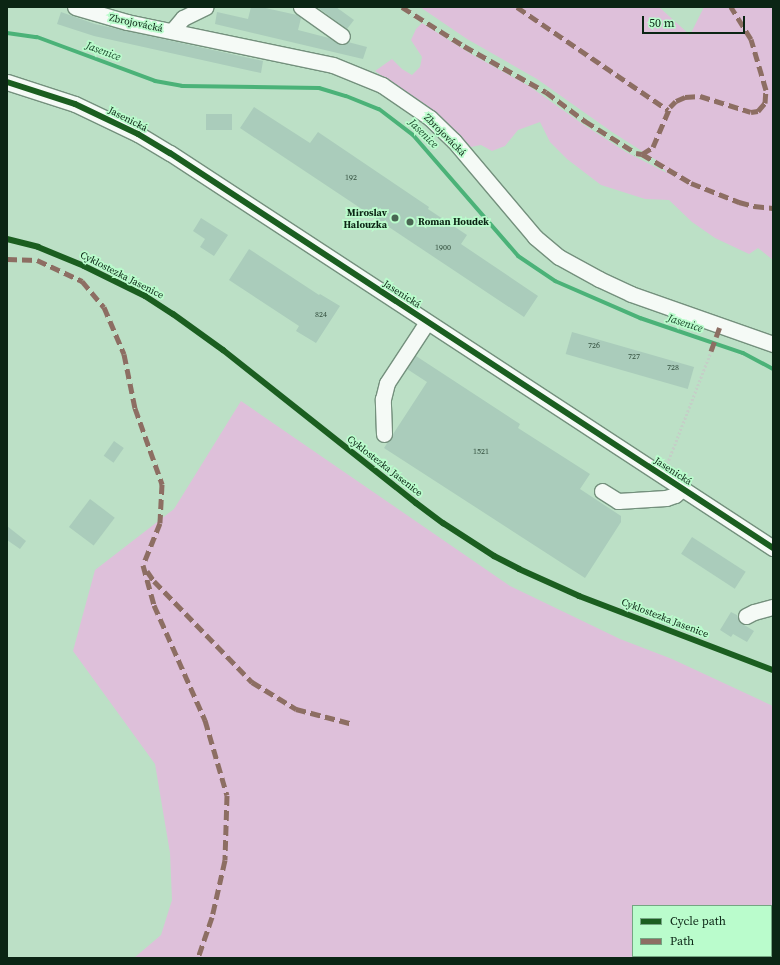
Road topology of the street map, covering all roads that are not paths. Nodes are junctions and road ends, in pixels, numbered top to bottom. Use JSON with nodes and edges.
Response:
{"nodes":[{"id":1,"x":75,"y":7,"type":"edge"},
{"id":2,"x":206,"y":7,"type":"edge"},
{"id":3,"x":301,"y":7,"type":"edge"},
{"id":4,"x":172,"y":31,"type":"junction"},
{"id":5,"x":342,"y":36,"type":"dead end"},
{"id":6,"x":7,"y":82,"type":"edge"},
{"id":7,"x":427,"y":322,"type":"junction"},
{"id":8,"x":773,"y":344,"type":"edge"},
{"id":9,"x":384,"y":434,"type":"dead end"},
{"id":10,"x":682,"y":489,"type":"junction"},
{"id":11,"x":602,"y":491,"type":"dead end"},
{"id":12,"x":773,"y":548,"type":"edge"},
{"id":13,"x":773,"y":607,"type":"edge"},
{"id":14,"x":746,"y":616,"type":"dead end"}],
"edges":[{"from":1,"to":4,"type":"street","name":"Zbrojovácká"},
{"from":2,"to":4,"type":"street"},
{"from":3,"to":5,"type":"street"},
{"from":4,"to":8,"type":"street","name":"Zbrojovácká"},
{"from":6,"to":7,"type":"street","name":"Jasenická"},
{"from":7,"to":9,"type":"street"},
{"from":7,"to":10,"type":"street","name":"Jasenická"},
{"from":10,"to":11,"type":"street"},
{"from":10,"to":12,"type":"street","name":"Jasenická"},
{"from":13,"to":14,"type":"street"}]}
